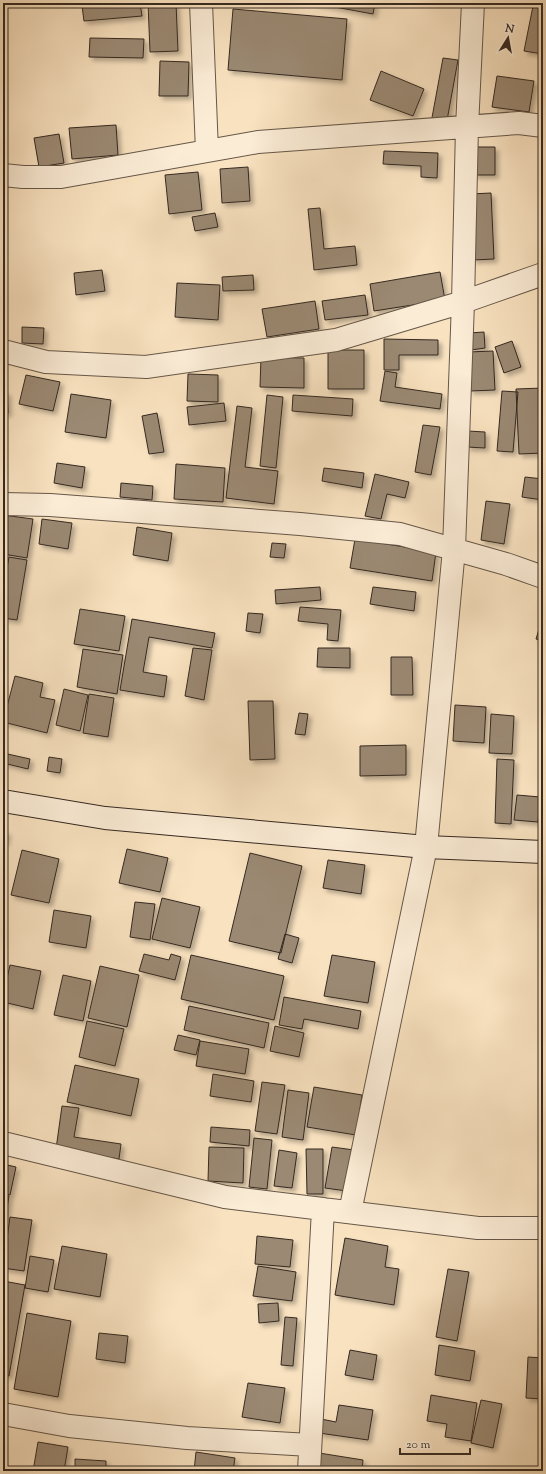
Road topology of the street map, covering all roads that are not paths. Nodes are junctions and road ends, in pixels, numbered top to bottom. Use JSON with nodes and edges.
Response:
{"nodes":[{"id":1,"x":201,"y":3,"type":"edge"},
{"id":2,"x":473,"y":3,"type":"edge"},
{"id":3,"x":543,"y":126,"type":"edge"},
{"id":4,"x":467,"y":127,"type":"junction"},
{"id":5,"x":207,"y":151,"type":"junction"},
{"id":6,"x":3,"y":175,"type":"edge"},
{"id":7,"x":543,"y":274,"type":"edge"},
{"id":8,"x":463,"y":302,"type":"junction"},
{"id":9,"x":3,"y":351,"type":"edge"},
{"id":10,"x":3,"y":504,"type":"edge"},
{"id":11,"x":454,"y":549,"type":"junction"},
{"id":12,"x":543,"y":577,"type":"edge"},
{"id":13,"x":3,"y":800,"type":"edge"},
{"id":14,"x":426,"y":847,"type":"junction"},
{"id":15,"x":543,"y":852,"type":"edge"},
{"id":16,"x":3,"y":1143,"type":"edge"},
{"id":17,"x":323,"y":1209,"type":"junction"},
{"id":18,"x":350,"y":1212,"type":"junction"},
{"id":19,"x":543,"y":1228,"type":"edge"},
{"id":20,"x":3,"y":1414,"type":"edge"},
{"id":21,"x":310,"y":1445,"type":"junction"},
{"id":22,"x":309,"y":1471,"type":"edge"}],
"edges":[{"from":1,"to":5,"type":"street"},
{"from":2,"to":4,"type":"street"},
{"from":3,"to":4,"type":"street"},
{"from":4,"to":5,"type":"street"},
{"from":4,"to":8,"type":"street"},
{"from":5,"to":6,"type":"street"},
{"from":7,"to":8,"type":"street"},
{"from":8,"to":9,"type":"street"},
{"from":8,"to":11,"type":"street"},
{"from":10,"to":11,"type":"street"},
{"from":11,"to":12,"type":"street"},
{"from":11,"to":14,"type":"street"},
{"from":13,"to":14,"type":"street"},
{"from":14,"to":15,"type":"street"},
{"from":14,"to":18,"type":"street"},
{"from":16,"to":17,"type":"street"},
{"from":17,"to":18,"type":"street"},
{"from":17,"to":21,"type":"street"},
{"from":18,"to":19,"type":"street"},
{"from":20,"to":21,"type":"street"},
{"from":21,"to":22,"type":"street"}]}
